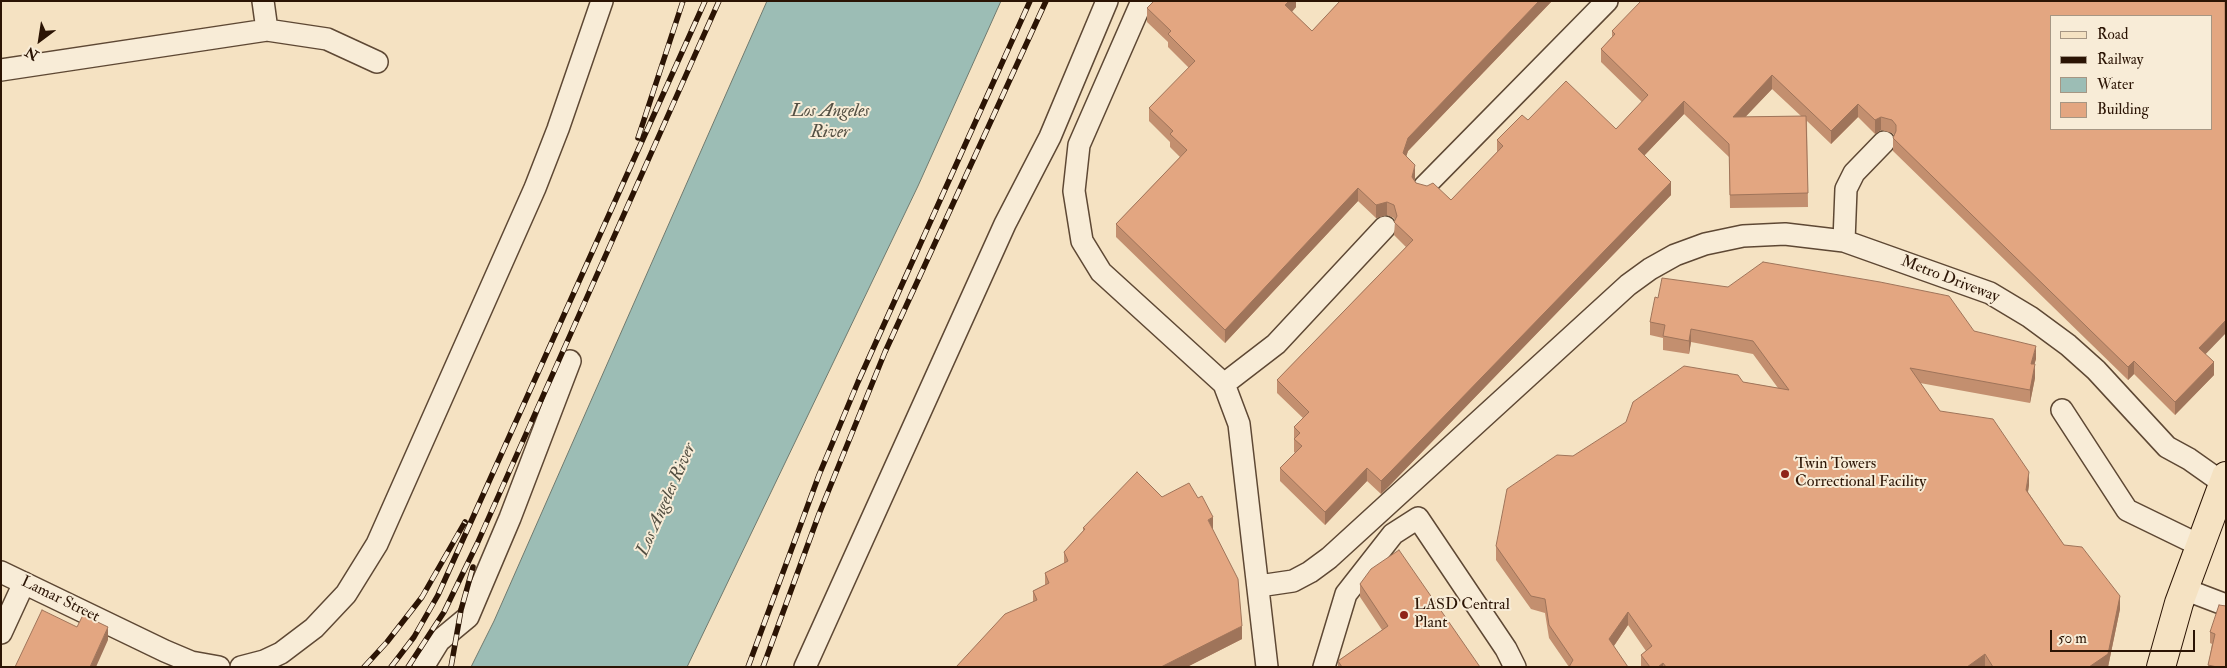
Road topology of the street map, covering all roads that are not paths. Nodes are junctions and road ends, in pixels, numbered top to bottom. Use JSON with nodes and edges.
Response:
{"nodes":[{"id":1,"x":264,"y":1,"type":"edge"},
{"id":2,"x":602,"y":1,"type":"edge"},
{"id":3,"x":1107,"y":1,"type":"edge"},
{"id":4,"x":1142,"y":1,"type":"edge"},
{"id":5,"x":1607,"y":1,"type":"edge"},
{"id":6,"x":267,"y":30,"type":"junction"},
{"id":7,"x":377,"y":62,"type":"dead end"},
{"id":8,"x":1,"y":70,"type":"edge"},
{"id":9,"x":1884,"y":142,"type":"dead end"},
{"id":10,"x":1424,"y":187,"type":"edge"},
{"id":11,"x":1385,"y":227,"type":"dead end"},
{"id":12,"x":1844,"y":241,"type":"junction"},
{"id":13,"x":570,"y":361,"type":"dead end"},
{"id":14,"x":1224,"y":384,"type":"junction"},
{"id":15,"x":2062,"y":410,"type":"dead end"},
{"id":16,"x":2224,"y":480,"type":"edge"},
{"id":17,"x":2199,"y":545,"type":"junction"},
{"id":18,"x":1,"y":572,"type":"edge"},
{"id":19,"x":24,"y":583,"type":"junction"},
{"id":20,"x":1259,"y":586,"type":"junction"},
{"id":21,"x":2184,"y":589,"type":"junction"},
{"id":22,"x":2226,"y":605,"type":"edge"},
{"id":23,"x":3,"y":625,"type":"edge"},
{"id":24,"x":188,"y":664,"type":"edge"},
{"id":25,"x":219,"y":667,"type":"edge"},
{"id":26,"x":242,"y":667,"type":"edge"},
{"id":27,"x":423,"y":667,"type":"edge"},
{"id":28,"x":805,"y":667,"type":"edge"},
{"id":29,"x":1267,"y":667,"type":"edge"},
{"id":30,"x":1324,"y":667,"type":"edge"},
{"id":31,"x":1515,"y":667,"type":"edge"},
{"id":32,"x":2161,"y":667,"type":"edge"}],
"edges":[{"from":1,"to":6,"type":"street"},
{"from":2,"to":26,"type":"street"},
{"from":3,"to":28,"type":"street"},
{"from":4,"to":14,"type":"street"},
{"from":5,"to":10,"type":"street"},
{"from":6,"to":7,"type":"street"},
{"from":6,"to":8,"type":"street"},
{"from":9,"to":12,"type":"street"},
{"from":11,"to":14,"type":"street"},
{"from":12,"to":16,"type":"street","name":"Metro Driveway"},
{"from":12,"to":20,"type":"street","name":"Metro Driveway"},
{"from":13,"to":27,"type":"street"},
{"from":14,"to":20,"type":"street"},
{"from":15,"to":17,"type":"street"},
{"from":16,"to":17,"type":"main road"},
{"from":17,"to":21,"type":"main road"},
{"from":18,"to":19,"type":"street","name":"Lamar Street"},
{"from":19,"to":23,"type":"street"},
{"from":19,"to":24,"type":"street","name":"Lamar Street"},
{"from":20,"to":29,"type":"street"},
{"from":21,"to":22,"type":"street"},
{"from":21,"to":32,"type":"main road"},
{"from":24,"to":25,"type":"street","name":"Lamar Street"},
{"from":30,"to":31,"type":"street"}]}
